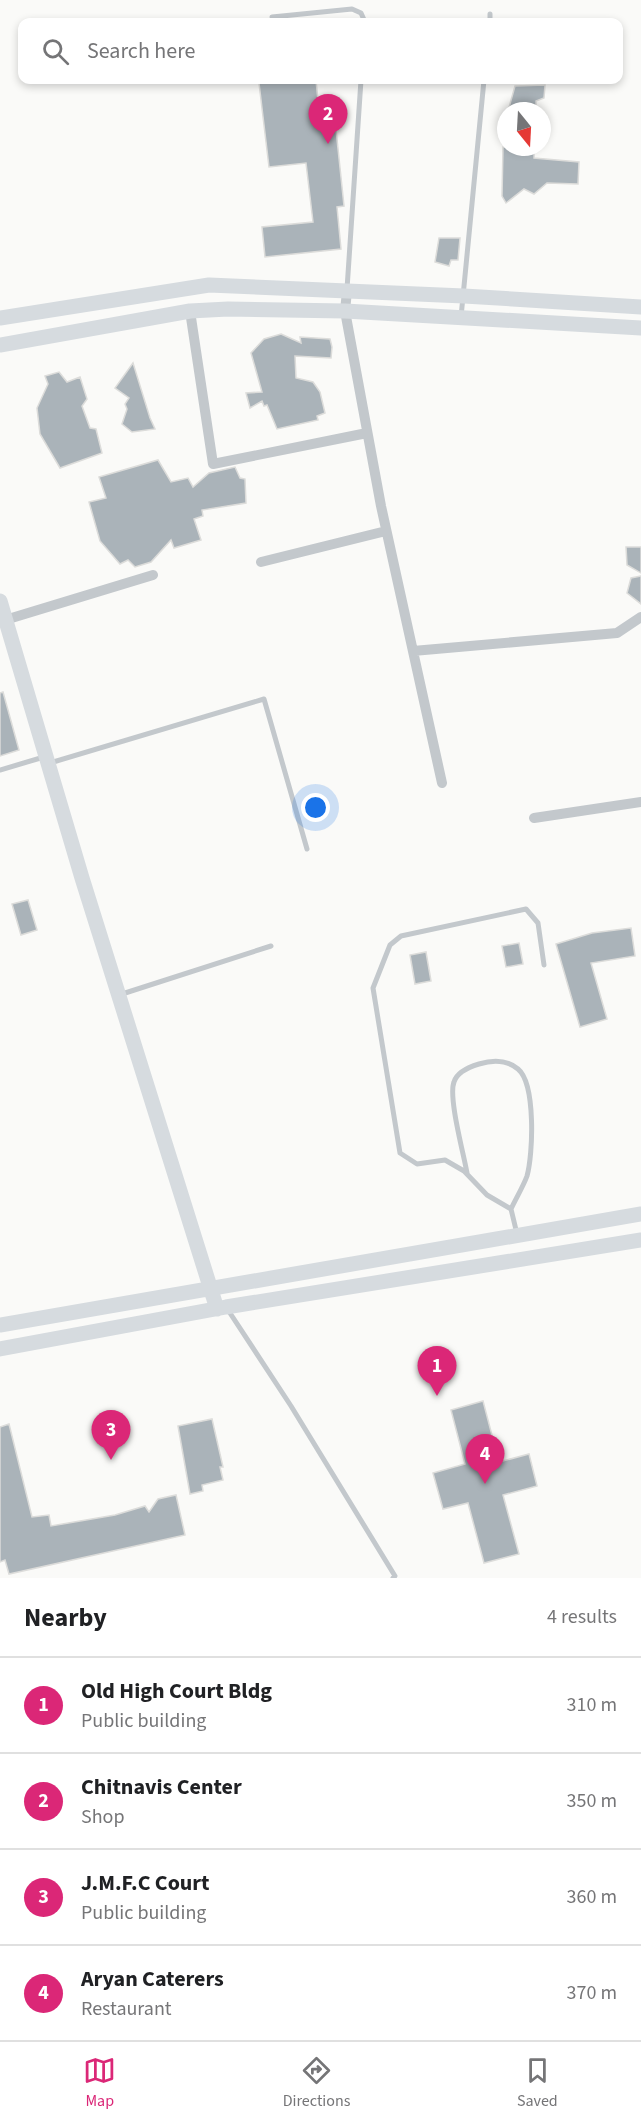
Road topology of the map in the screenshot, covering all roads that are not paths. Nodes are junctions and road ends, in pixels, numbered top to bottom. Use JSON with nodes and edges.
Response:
{"nodes":[{"id":1,"x":490,"y":14,"type":"dead end"},
{"id":2,"x":272,"y":17,"type":"dead end"},
{"id":3,"x":363,"y":18,"type":"edge"},
{"id":4,"x":490,"y":18,"type":"edge"},
{"id":5,"x":362,"y":84,"type":"edge"},
{"id":6,"x":484,"y":84,"type":"edge"},
{"id":7,"x":347,"y":291,"type":"junction"},
{"id":8,"x":464,"y":296,"type":"junction"},
{"id":9,"x":641,"y":307,"type":"edge"},
{"id":10,"x":190,"y":311,"type":"junction"},
{"id":11,"x":345,"y":311,"type":"junction"},
{"id":12,"x":461,"y":317,"type":"junction"},
{"id":13,"x":0,"y":318,"type":"edge"},
{"id":14,"x":641,"y":328,"type":"edge"},
{"id":15,"x":0,"y":345,"type":"edge"},
{"id":16,"x":367,"y":433,"type":"junction"},
{"id":17,"x":386,"y":531,"type":"junction"},
{"id":18,"x":261,"y":562,"type":"dead end"},
{"id":19,"x":153,"y":575,"type":"dead end"},
{"id":20,"x":0,"y":601,"type":"edge"},
{"id":21,"x":641,"y":617,"type":"edge"},
{"id":22,"x":5,"y":620,"type":"junction"},
{"id":23,"x":413,"y":651,"type":"junction"},
{"id":24,"x":47,"y":760,"type":"junction"},
{"id":25,"x":0,"y":770,"type":"edge"},
{"id":26,"x":442,"y":783,"type":"dead end"},
{"id":27,"x":641,"y":802,"type":"edge"},
{"id":28,"x":534,"y":818,"type":"dead end"},
{"id":29,"x":306,"y":849,"type":"dead end"},
{"id":30,"x":271,"y":946,"type":"dead end"},
{"id":31,"x":544,"y":965,"type":"dead end"},
{"id":32,"x":119,"y":995,"type":"junction"},
{"id":33,"x":467,"y":1174,"type":"junction"},
{"id":34,"x":511,"y":1209,"type":"junction"},
{"id":35,"x":641,"y":1214,"type":"edge"},
{"id":36,"x":517,"y":1234,"type":"junction"},
{"id":37,"x":641,"y":1240,"type":"edge"},
{"id":38,"x":211,"y":1288,"type":"junction"},
{"id":39,"x":221,"y":1308,"type":"junction"},
{"id":40,"x":0,"y":1325,"type":"edge"},
{"id":41,"x":0,"y":1349,"type":"edge"},
{"id":42,"x":395,"y":1577,"type":"edge"}],
"edges":[{"from":1,"to":4,"type":"lane"},
{"from":2,"to":3,"type":"lane"},
{"from":5,"to":7,"type":"lane"},
{"from":6,"to":8,"type":"lane"},
{"from":7,"to":8,"type":"street"},
{"from":7,"to":11,"type":"street"},
{"from":7,"to":13,"type":"street"},
{"from":8,"to":9,"type":"street"},
{"from":8,"to":12,"type":"lane"},
{"from":10,"to":11,"type":"street"},
{"from":10,"to":15,"type":"street"},
{"from":10,"to":16,"type":"street"},
{"from":11,"to":12,"type":"street"},
{"from":11,"to":16,"type":"street"},
{"from":12,"to":14,"type":"street"},
{"from":16,"to":17,"type":"street"},
{"from":17,"to":18,"type":"street"},
{"from":17,"to":23,"type":"street"},
{"from":19,"to":22,"type":"street"},
{"from":20,"to":22,"type":"street"},
{"from":21,"to":23,"type":"street"},
{"from":22,"to":24,"type":"street"},
{"from":23,"to":26,"type":"street"},
{"from":24,"to":25,"type":"lane"},
{"from":24,"to":29,"type":"lane"},
{"from":24,"to":32,"type":"street"},
{"from":27,"to":28,"type":"street"},
{"from":30,"to":32,"type":"lane"},
{"from":31,"to":33,"type":"lane"},
{"from":32,"to":38,"type":"street"},
{"from":33,"to":34,"type":"lane"},
{"from":33,"to":34,"type":"lane"},
{"from":34,"to":36,"type":"lane"},
{"from":35,"to":36,"type":"street"},
{"from":36,"to":38,"type":"street"},
{"from":37,"to":39,"type":"street"},
{"from":38,"to":39,"type":"street"},
{"from":38,"to":40,"type":"street"},
{"from":39,"to":41,"type":"street"},
{"from":39,"to":42,"type":"lane"}]}
